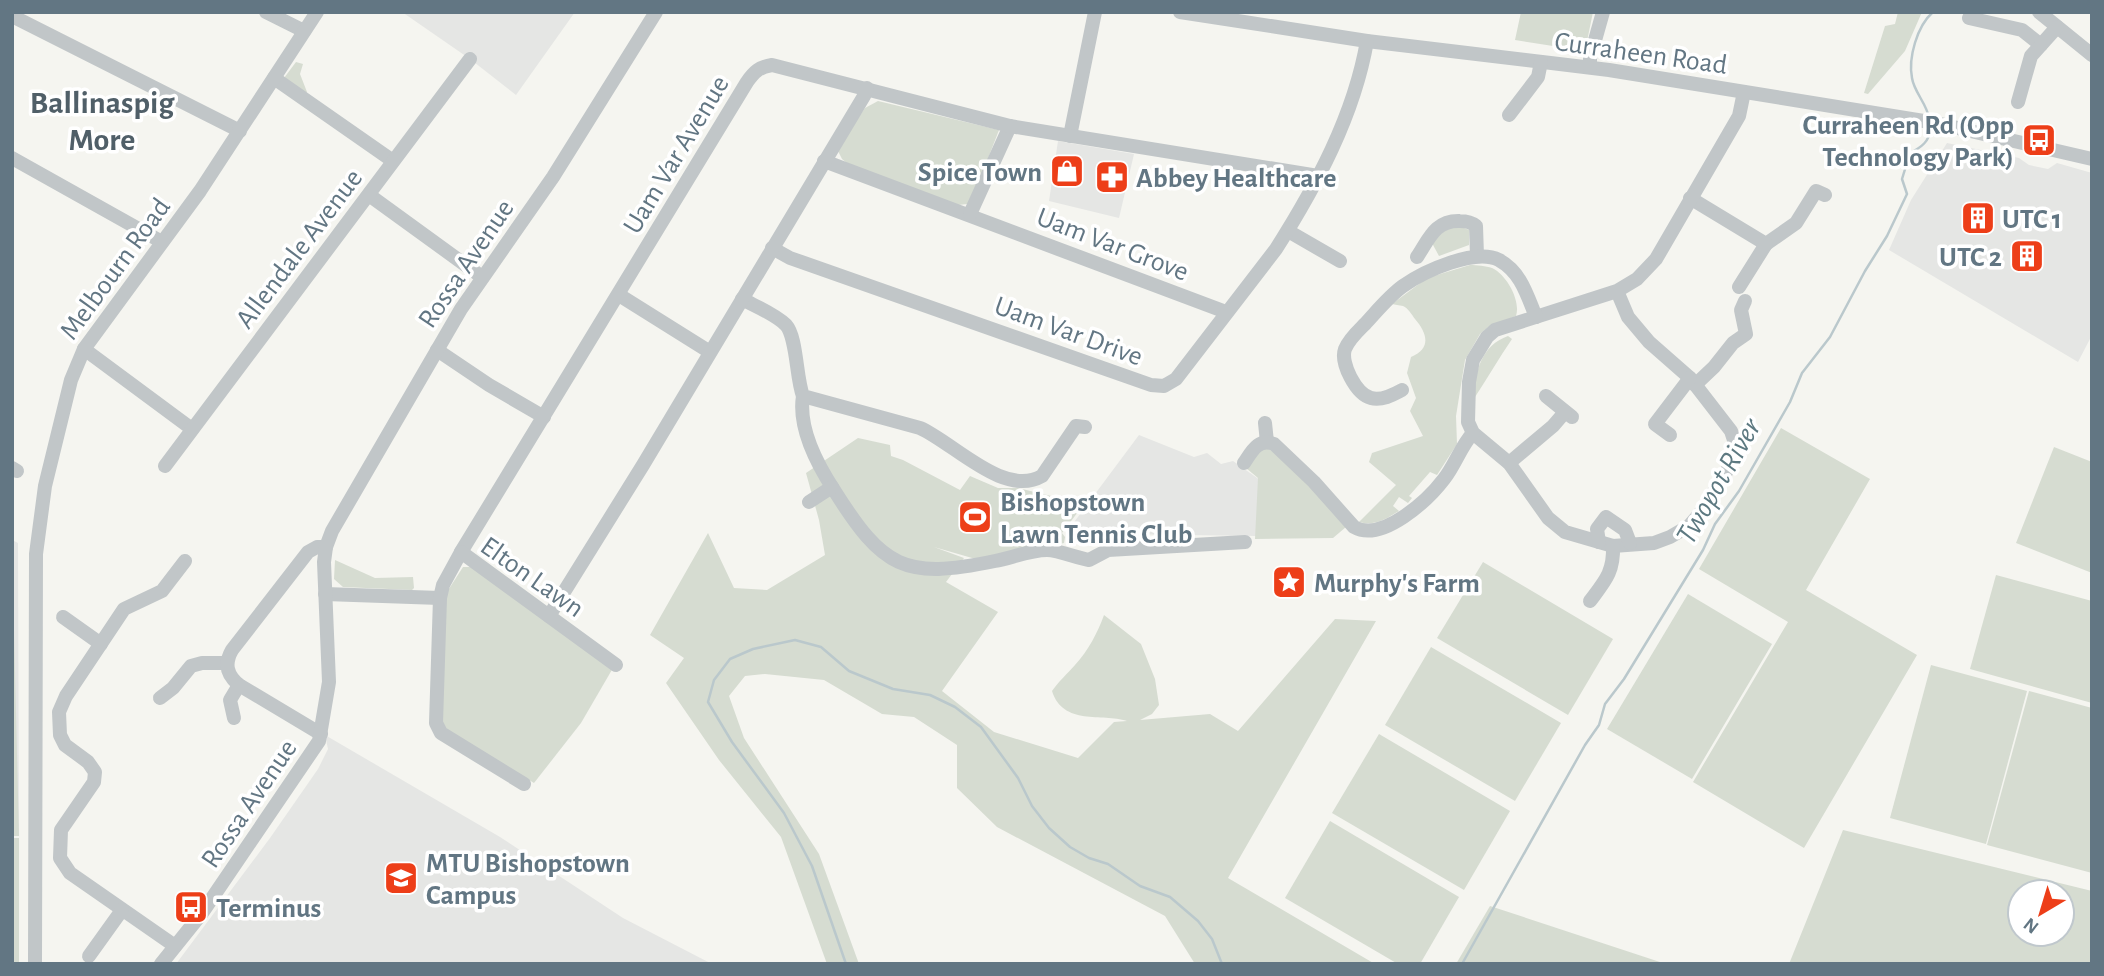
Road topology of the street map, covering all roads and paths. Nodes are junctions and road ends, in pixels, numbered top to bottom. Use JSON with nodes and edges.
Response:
{"nodes":[{"id":1,"x":266,"y":12,"type":"edge"},
{"id":2,"x":317,"y":12,"type":"edge"},
{"id":3,"x":656,"y":12,"type":"edge"},
{"id":4,"x":1095,"y":12,"type":"edge"},
{"id":5,"x":1180,"y":12,"type":"edge"},
{"id":6,"x":1603,"y":12,"type":"edge"},
{"id":7,"x":2039,"y":12,"type":"edge"},
{"id":8,"x":12,"y":16,"type":"edge"},
{"id":9,"x":1969,"y":18,"type":"dead end"},
{"id":10,"x":2057,"y":27,"type":"junction"},
{"id":11,"x":304,"y":32,"type":"junction"},
{"id":12,"x":1367,"y":41,"type":"junction"},
{"id":13,"x":2041,"y":45,"type":"junction"},
{"id":14,"x":2092,"y":55,"type":"edge"},
{"id":15,"x":470,"y":59,"type":"dead end"},
{"id":16,"x":1541,"y":62,"type":"junction"},
{"id":17,"x":1590,"y":67,"type":"junction"},
{"id":18,"x":274,"y":78,"type":"junction"},
{"id":19,"x":867,"y":88,"type":"junction"},
{"id":20,"x":1744,"y":92,"type":"junction"},
{"id":21,"x":2018,"y":103,"type":"dead end"},
{"id":22,"x":1509,"y":115,"type":"dead end"},
{"id":23,"x":1010,"y":126,"type":"junction"},
{"id":24,"x":240,"y":131,"type":"junction"},
{"id":25,"x":1070,"y":136,"type":"junction"},
{"id":26,"x":2092,"y":159,"type":"edge"},
{"id":27,"x":393,"y":161,"type":"junction"},
{"id":28,"x":824,"y":161,"type":"junction"},
{"id":29,"x":14,"y":163,"type":"edge"},
{"id":30,"x":1318,"y":176,"type":"junction"},
{"id":31,"x":369,"y":195,"type":"junction"},
{"id":32,"x":1825,"y":195,"type":"dead end"},
{"id":33,"x":1690,"y":198,"type":"junction"},
{"id":34,"x":970,"y":214,"type":"junction"},
{"id":35,"x":1288,"y":231,"type":"junction"},
{"id":36,"x":162,"y":242,"type":"junction"},
{"id":37,"x":1766,"y":244,"type":"junction"},
{"id":38,"x":772,"y":248,"type":"junction"},
{"id":39,"x":1477,"y":256,"type":"junction"},
{"id":40,"x":1417,"y":257,"type":"dead end"},
{"id":41,"x":1340,"y":261,"type":"dead end"},
{"id":42,"x":482,"y":276,"type":"junction"},
{"id":43,"x":1617,"y":291,"type":"junction"},
{"id":44,"x":619,"y":295,"type":"junction"},
{"id":45,"x":742,"y":299,"type":"junction"},
{"id":46,"x":1226,"y":312,"type":"junction"},
{"id":47,"x":1536,"y":317,"type":"junction"},
{"id":48,"x":84,"y":349,"type":"junction"},
{"id":49,"x":437,"y":350,"type":"junction"},
{"id":50,"x":710,"y":352,"type":"junction"},
{"id":51,"x":1693,"y":382,"type":"junction"},
{"id":52,"x":1402,"y":390,"type":"dead end"},
{"id":53,"x":803,"y":396,"type":"junction"},
{"id":54,"x":1546,"y":396,"type":"dead end"},
{"id":55,"x":544,"y":417,"type":"junction"},
{"id":56,"x":1265,"y":423,"type":"dead end"},
{"id":57,"x":1085,"y":428,"type":"dead end"},
{"id":58,"x":192,"y":429,"type":"junction"},
{"id":59,"x":1473,"y":433,"type":"junction"},
{"id":60,"x":1670,"y":435,"type":"dead end"},
{"id":61,"x":1267,"y":442,"type":"junction"},
{"id":62,"x":1244,"y":463,"type":"dead end"},
{"id":63,"x":1509,"y":463,"type":"junction"},
{"id":64,"x":165,"y":466,"type":"dead end"},
{"id":65,"x":832,"y":487,"type":"junction"},
{"id":66,"x":809,"y":502,"type":"dead end"},
{"id":67,"x":1245,"y":542,"type":"dead end"},
{"id":68,"x":1630,"y":543,"type":"junction"},
{"id":69,"x":1606,"y":544,"type":"junction"},
{"id":70,"x":326,"y":547,"type":"junction"},
{"id":71,"x":461,"y":552,"type":"junction"},
{"id":72,"x":185,"y":561,"type":"dead end"},
{"id":73,"x":325,"y":594,"type":"junction"},
{"id":74,"x":440,"y":598,"type":"junction"},
{"id":75,"x":1590,"y":601,"type":"dead end"},
{"id":76,"x":549,"y":616,"type":"junction"},
{"id":77,"x":63,"y":617,"type":"dead end"},
{"id":78,"x":101,"y":644,"type":"junction"},
{"id":79,"x":227,"y":663,"type":"junction"},
{"id":80,"x":617,"y":665,"type":"dead end"},
{"id":81,"x":239,"y":685,"type":"junction"},
{"id":82,"x":160,"y":698,"type":"dead end"},
{"id":83,"x":234,"y":718,"type":"dead end"},
{"id":84,"x":321,"y":734,"type":"junction"},
{"id":85,"x":110,"y":768,"type":"dead end"},
{"id":86,"x":95,"y":772,"type":"junction"},
{"id":87,"x":524,"y":784,"type":"dead end"},
{"id":88,"x":122,"y":910,"type":"junction"},
{"id":89,"x":176,"y":946,"type":"junction"},
{"id":90,"x":89,"y":956,"type":"dead end"},
{"id":91,"x":35,"y":964,"type":"edge"},
{"id":92,"x":161,"y":964,"type":"edge"}],
"edges":[{"from":1,"to":11,"type":"street"},
{"from":2,"to":11,"type":"street","name":"Melbourn Road"},
{"from":3,"to":42,"type":"street","name":"Rossa Avenue"},
{"from":4,"to":25,"type":"street"},
{"from":5,"to":12,"type":"street","name":"Curraheen Road"},
{"from":6,"to":17,"type":"street"},
{"from":7,"to":10,"type":"street"},
{"from":8,"to":24,"type":"street"},
{"from":9,"to":13,"type":"street"},
{"from":10,"to":13,"type":"street"},
{"from":10,"to":14,"type":"street"},
{"from":11,"to":18,"type":"street","name":"Melbourn Road"},
{"from":12,"to":16,"type":"street","name":"Curraheen Road"},
{"from":12,"to":30,"type":"street","name":"Uam Var Drive"},
{"from":13,"to":21,"type":"street"},
{"from":15,"to":27,"type":"street","name":"Allendale Avenue"},
{"from":16,"to":17,"type":"street","name":"Curraheen Road"},
{"from":16,"to":22,"type":"street"},
{"from":17,"to":20,"type":"street","name":"Curraheen Road"},
{"from":18,"to":24,"type":"street","name":"Melbourn Road"},
{"from":18,"to":27,"type":"street"},
{"from":19,"to":23,"type":"street","name":"Uam Var Avenue"},
{"from":19,"to":28,"type":"street"},
{"from":19,"to":44,"type":"street","name":"Uam Var Avenue"},
{"from":20,"to":26,"type":"street","name":"Curraheen Road"},
{"from":20,"to":33,"type":"street"},
{"from":23,"to":25,"type":"street","name":"Uam Var Avenue"},
{"from":23,"to":34,"type":"street"},
{"from":24,"to":36,"type":"street","name":"Melbourn Road"},
{"from":25,"to":30,"type":"street","name":"Uam Var Avenue"},
{"from":27,"to":31,"type":"street","name":"Allendale Avenue"},
{"from":28,"to":34,"type":"street","name":"Uam Var Grove"},
{"from":28,"to":38,"type":"street"},
{"from":29,"to":36,"type":"street"},
{"from":30,"to":35,"type":"street","name":"Uam Var Drive"},
{"from":31,"to":42,"type":"street"},
{"from":31,"to":58,"type":"street","name":"Allendale Avenue"},
{"from":32,"to":37,"type":"street"},
{"from":33,"to":37,"type":"street"},
{"from":33,"to":43,"type":"street"},
{"from":34,"to":46,"type":"street","name":"Uam Var Grove"},
{"from":35,"to":41,"type":"street"},
{"from":35,"to":46,"type":"street","name":"Uam Var Drive"},
{"from":36,"to":48,"type":"street","name":"Melbourn Road"},
{"from":37,"to":51,"type":"street"},
{"from":38,"to":45,"type":"street"},
{"from":38,"to":46,"type":"street","name":"Uam Var Drive"},
{"from":39,"to":40,"type":"street"},
{"from":39,"to":47,"type":"street"},
{"from":39,"to":52,"type":"street"},
{"from":42,"to":49,"type":"street","name":"Rossa Avenue"},
{"from":43,"to":47,"type":"street"},
{"from":43,"to":51,"type":"street"},
{"from":44,"to":50,"type":"street"},
{"from":44,"to":55,"type":"street","name":"Uam Var Avenue"},
{"from":45,"to":50,"type":"street"},
{"from":45,"to":53,"type":"street"},
{"from":47,"to":59,"type":"street"},
{"from":48,"to":58,"type":"street"},
{"from":48,"to":91,"type":"street","name":"Melbourn Road"},
{"from":49,"to":55,"type":"street"},
{"from":49,"to":70,"type":"street","name":"Rossa Avenue"},
{"from":50,"to":76,"type":"street"},
{"from":51,"to":60,"type":"street"},
{"from":51,"to":68,"type":"street"},
{"from":53,"to":57,"type":"street"},
{"from":53,"to":65,"type":"street"},
{"from":54,"to":63,"type":"street"},
{"from":55,"to":71,"type":"street","name":"Uam Var Avenue"},
{"from":56,"to":61,"type":"street"},
{"from":58,"to":64,"type":"street","name":"Allendale Avenue"},
{"from":59,"to":61,"type":"street"},
{"from":59,"to":63,"type":"street"},
{"from":61,"to":62,"type":"street"},
{"from":63,"to":69,"type":"street"},
{"from":65,"to":66,"type":"street"},
{"from":65,"to":67,"type":"street"},
{"from":68,"to":69,"type":"street"},
{"from":68,"to":69,"type":"street"},
{"from":69,"to":75,"type":"street"},
{"from":70,"to":73,"type":"street","name":"Rossa Avenue"},
{"from":70,"to":79,"type":"street"},
{"from":71,"to":74,"type":"street","name":"Elton Lawn"},
{"from":71,"to":76,"type":"street","name":"Elton Lawn"},
{"from":72,"to":78,"type":"street"},
{"from":73,"to":74,"type":"street"},
{"from":73,"to":84,"type":"street","name":"Rossa Avenue"},
{"from":74,"to":87,"type":"street","name":"Elton Lawn"},
{"from":76,"to":80,"type":"street","name":"Elton Lawn"},
{"from":77,"to":78,"type":"street"},
{"from":78,"to":86,"type":"street"},
{"from":79,"to":81,"type":"street"},
{"from":79,"to":82,"type":"street"},
{"from":81,"to":83,"type":"street"},
{"from":81,"to":84,"type":"street","name":"Rossa Avenue"},
{"from":84,"to":89,"type":"street","name":"Rossa Avenue"},
{"from":85,"to":86,"type":"street"},
{"from":86,"to":88,"type":"street"},
{"from":88,"to":89,"type":"street"},
{"from":88,"to":90,"type":"street"},
{"from":89,"to":92,"type":"street","name":"Rossa Avenue"}]}
